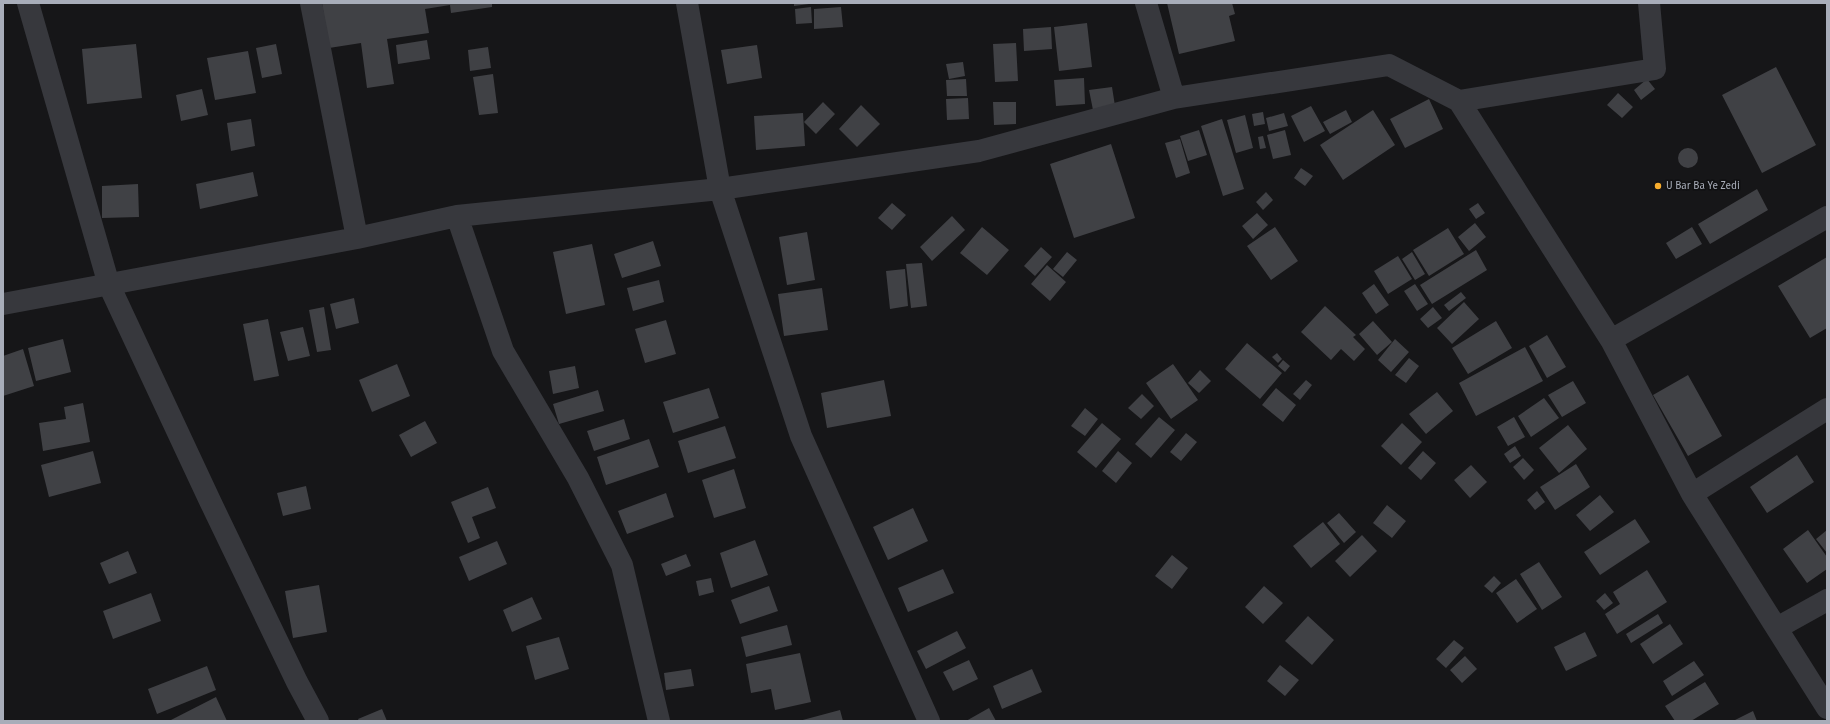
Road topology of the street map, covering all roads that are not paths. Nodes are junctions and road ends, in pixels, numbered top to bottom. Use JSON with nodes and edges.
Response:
{"nodes":[{"id":1,"x":28,"y":3,"type":"edge"},
{"id":2,"x":311,"y":3,"type":"edge"},
{"id":3,"x":688,"y":3,"type":"edge"},
{"id":4,"x":1146,"y":3,"type":"edge"},
{"id":5,"x":1649,"y":3,"type":"edge"},
{"id":6,"x":1174,"y":98,"type":"junction"},
{"id":7,"x":1459,"y":102,"type":"junction"},
{"id":8,"x":720,"y":189,"type":"junction"},
{"id":9,"x":457,"y":216,"type":"junction"},
{"id":10,"x":1827,"y":217,"type":"edge"},
{"id":11,"x":357,"y":238,"type":"junction"},
{"id":12,"x":109,"y":285,"type":"junction"},
{"id":13,"x":3,"y":304,"type":"edge"},
{"id":14,"x":1611,"y":340,"type":"junction"},
{"id":15,"x":1827,"y":409,"type":"edge"},
{"id":16,"x":1692,"y":494,"type":"junction"},
{"id":17,"x":1827,"y":600,"type":"edge"},
{"id":18,"x":1777,"y":628,"type":"junction"},
{"id":19,"x":1827,"y":708,"type":"edge"},
{"id":20,"x":318,"y":721,"type":"edge"},
{"id":21,"x":659,"y":721,"type":"edge"},
{"id":22,"x":929,"y":721,"type":"edge"}],
"edges":[{"from":1,"to":12,"type":"street"},
{"from":2,"to":11,"type":"street"},
{"from":3,"to":8,"type":"street"},
{"from":4,"to":6,"type":"street"},
{"from":5,"to":7,"type":"street"},
{"from":6,"to":7,"type":"street"},
{"from":6,"to":8,"type":"street"},
{"from":7,"to":14,"type":"street"},
{"from":8,"to":9,"type":"street"},
{"from":8,"to":22,"type":"street"},
{"from":9,"to":11,"type":"street"},
{"from":9,"to":21,"type":"street"},
{"from":10,"to":14,"type":"street"},
{"from":11,"to":12,"type":"street"},
{"from":12,"to":13,"type":"street"},
{"from":12,"to":20,"type":"street"},
{"from":14,"to":16,"type":"street"},
{"from":15,"to":16,"type":"street"},
{"from":16,"to":18,"type":"street"},
{"from":17,"to":18,"type":"street"},
{"from":18,"to":19,"type":"street"}]}
